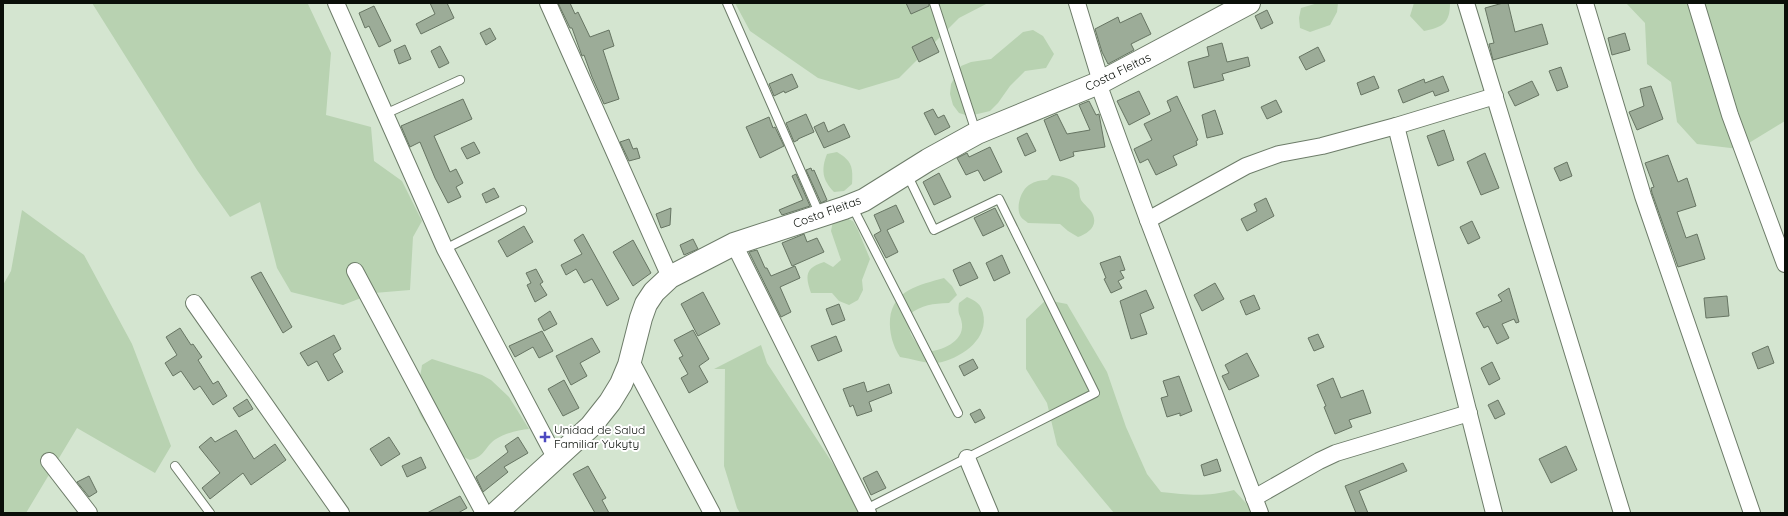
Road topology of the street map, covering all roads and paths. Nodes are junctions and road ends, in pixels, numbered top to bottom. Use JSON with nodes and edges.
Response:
{"nodes":[{"id":1,"x":336,"y":3,"type":"edge"},
{"id":2,"x":548,"y":3,"type":"edge"},
{"id":3,"x":727,"y":3,"type":"edge"},
{"id":4,"x":934,"y":3,"type":"edge"},
{"id":5,"x":1077,"y":3,"type":"edge"},
{"id":6,"x":1249,"y":3,"type":"edge"},
{"id":7,"x":1466,"y":3,"type":"edge"},
{"id":8,"x":1585,"y":3,"type":"edge"},
{"id":9,"x":1696,"y":3,"type":"edge"},
{"id":10,"x":460,"y":80,"type":"dead end"},
{"id":11,"x":1099,"y":83,"type":"junction"},
{"id":12,"x":1495,"y":96,"type":"junction"},
{"id":13,"x":386,"y":114,"type":"junction"},
{"id":14,"x":1396,"y":126,"type":"junction"},
{"id":15,"x":977,"y":133,"type":"junction"},
{"id":16,"x":907,"y":173,"type":"junction"},
{"id":17,"x":852,"y":205,"type":"junction"},
{"id":18,"x":522,"y":210,"type":"dead end"},
{"id":19,"x":820,"y":216,"type":"junction"},
{"id":20,"x":1148,"y":220,"type":"junction"},
{"id":21,"x":734,"y":244,"type":"junction"},
{"id":22,"x":445,"y":249,"type":"junction"},
{"id":23,"x":1785,"y":264,"type":"edge"},
{"id":24,"x":355,"y":271,"type":"dead end"},
{"id":25,"x":670,"y":277,"type":"junction"},
{"id":26,"x":194,"y":303,"type":"dead end"},
{"id":27,"x":630,"y":359,"type":"junction"},
{"id":28,"x":958,"y":413,"type":"dead end"},
{"id":29,"x":1469,"y":413,"type":"junction"},
{"id":30,"x":967,"y":458,"type":"junction"},
{"id":31,"x":556,"y":460,"type":"junction"},
{"id":32,"x":49,"y":461,"type":"dead end"},
{"id":33,"x":175,"y":466,"type":"dead end"},
{"id":34,"x":1257,"y":506,"type":"edge"},
{"id":35,"x":1617,"y":510,"type":"edge"},
{"id":36,"x":867,"y":511,"type":"edge"},
{"id":37,"x":88,"y":513,"type":"edge"},
{"id":38,"x":210,"y":513,"type":"edge"},
{"id":39,"x":341,"y":513,"type":"edge"},
{"id":40,"x":484,"y":513,"type":"edge"},
{"id":41,"x":496,"y":513,"type":"edge"},
{"id":42,"x":712,"y":513,"type":"edge"},
{"id":43,"x":990,"y":513,"type":"edge"},
{"id":44,"x":1494,"y":513,"type":"edge"},
{"id":45,"x":1752,"y":513,"type":"edge"}],
"edges":[{"from":1,"to":13,"type":"street"},
{"from":2,"to":25,"type":"street"},
{"from":3,"to":19,"type":"lane"},
{"from":4,"to":15,"type":"lane"},
{"from":5,"to":11,"type":"street"},
{"from":6,"to":11,"type":"main road","name":"Costa Fleitas"},
{"from":7,"to":12,"type":"street"},
{"from":8,"to":45,"type":"street"},
{"from":9,"to":23,"type":"street"},
{"from":10,"to":13,"type":"lane"},
{"from":11,"to":15,"type":"main road","name":"Costa Fleitas"},
{"from":11,"to":20,"type":"street"},
{"from":12,"to":14,"type":"street"},
{"from":12,"to":35,"type":"street"},
{"from":13,"to":22,"type":"street"},
{"from":14,"to":20,"type":"street"},
{"from":14,"to":29,"type":"street"},
{"from":15,"to":16,"type":"main road","name":"Costa Fleitas"},
{"from":16,"to":17,"type":"main road","name":"Costa Fleitas"},
{"from":16,"to":30,"type":"lane"},
{"from":17,"to":19,"type":"main road","name":"Costa Fleitas"},
{"from":17,"to":28,"type":"lane"},
{"from":18,"to":22,"type":"lane"},
{"from":19,"to":21,"type":"main road","name":"Costa Fleitas"},
{"from":20,"to":34,"type":"street"},
{"from":21,"to":25,"type":"main road","name":"Costa Fleitas"},
{"from":21,"to":36,"type":"street"},
{"from":22,"to":31,"type":"street"},
{"from":24,"to":40,"type":"street"},
{"from":25,"to":27,"type":"main road","name":"Costa Fleitas"},
{"from":26,"to":39,"type":"street"},
{"from":27,"to":31,"type":"main road","name":"Costa Fleitas"},
{"from":27,"to":42,"type":"street"},
{"from":29,"to":34,"type":"street"},
{"from":29,"to":44,"type":"street"},
{"from":30,"to":36,"type":"lane"},
{"from":30,"to":43,"type":"street"},
{"from":31,"to":41,"type":"main road","name":"Costa Fleitas"},
{"from":32,"to":37,"type":"street"},
{"from":33,"to":38,"type":"lane"}]}
